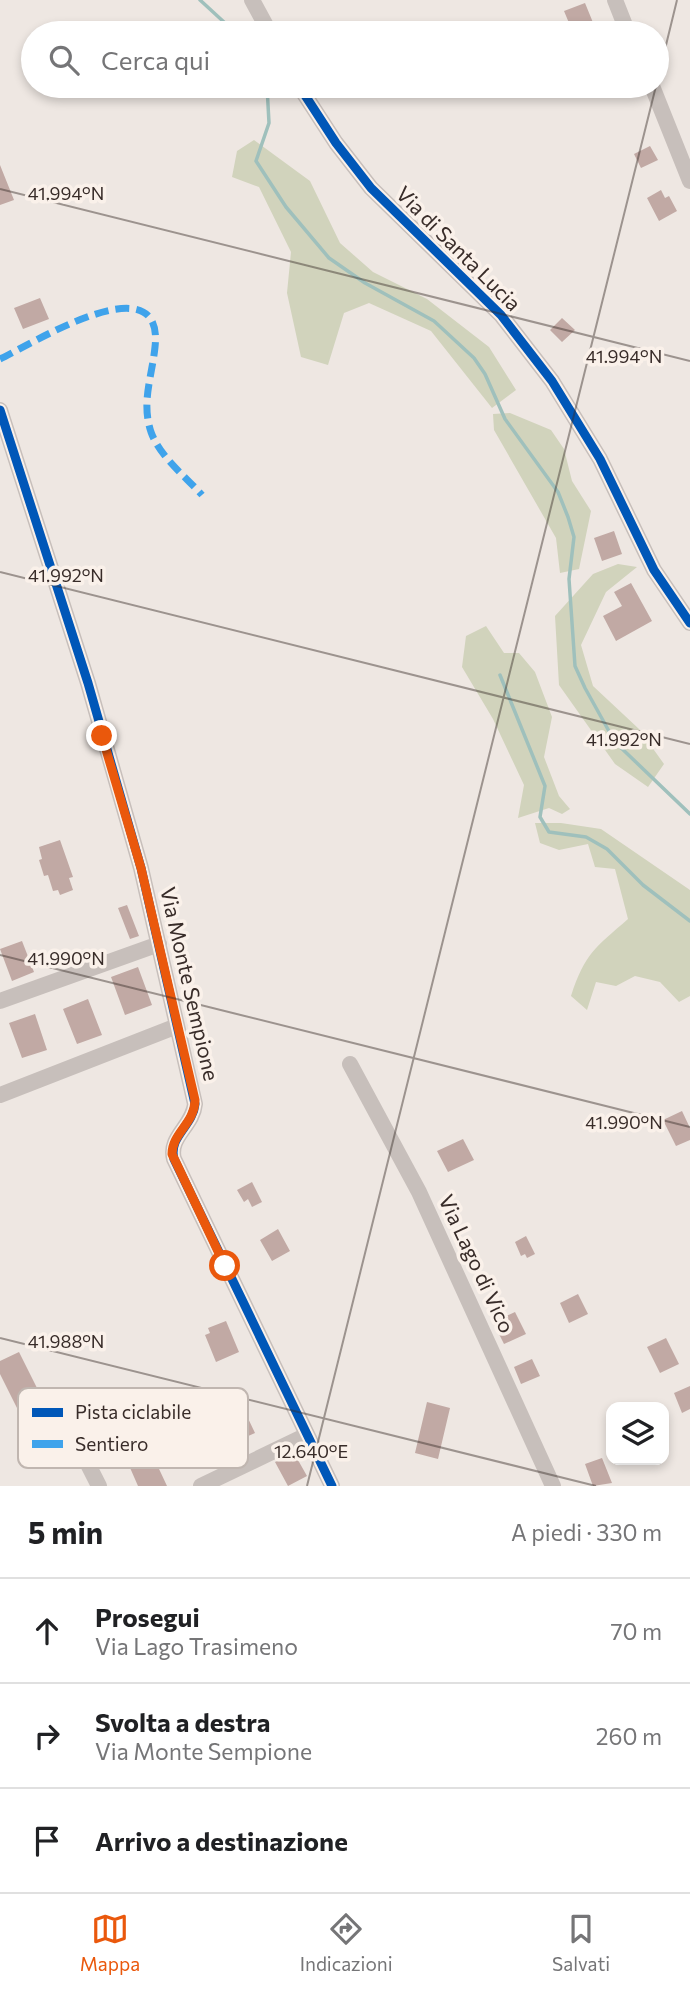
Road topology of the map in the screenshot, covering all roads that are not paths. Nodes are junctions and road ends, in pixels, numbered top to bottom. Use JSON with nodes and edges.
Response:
{"nodes":[{"id":1,"x":251,"y":0,"type":"edge"},
{"id":2,"x":615,"y":0,"type":"edge"},
{"id":3,"x":263,"y":21,"type":"edge"},
{"id":4,"x":623,"y":21,"type":"edge"},
{"id":5,"x":307,"y":98,"type":"edge"},
{"id":6,"x":657,"y":98,"type":"edge"},
{"id":7,"x":690,"y":181,"type":"edge"},
{"id":8,"x":0,"y":410,"type":"edge"},
{"id":9,"x":690,"y":623,"type":"edge"},
{"id":10,"x":159,"y":944,"type":"junction"},
{"id":11,"x":0,"y":1001,"type":"edge"},
{"id":12,"x":177,"y":1026,"type":"junction"},
{"id":13,"x":349,"y":1065,"type":"dead end"},
{"id":14,"x":0,"y":1096,"type":"edge"},
{"id":15,"x":307,"y":1435,"type":"junction"},
{"id":16,"x":248,"y":1463,"type":"edge"},
{"id":17,"x":90,"y":1468,"type":"edge"},
{"id":18,"x":238,"y":1468,"type":"edge"},
{"id":19,"x":99,"y":1486,"type":"edge"},
{"id":20,"x":201,"y":1486,"type":"edge"},
{"id":21,"x":332,"y":1486,"type":"edge"},
{"id":22,"x":553,"y":1486,"type":"edge"}],
"edges":[{"from":1,"to":3,"type":"street"},
{"from":2,"to":4,"type":"street"},
{"from":5,"to":9,"type":"street","name":"Via di Santa Lucia"},
{"from":6,"to":7,"type":"street"},
{"from":8,"to":10,"type":"street","name":"Via Monte Sempione"},
{"from":10,"to":11,"type":"street"},
{"from":10,"to":12,"type":"street","name":"Via Monte Sempione"},
{"from":12,"to":14,"type":"street"},
{"from":12,"to":15,"type":"street","name":"Via Monte Sempione"},
{"from":13,"to":22,"type":"street","name":"Via Lago di Vico"},
{"from":15,"to":16,"type":"street"},
{"from":15,"to":21,"type":"street","name":"Via Monte Sempione"},
{"from":17,"to":19,"type":"street"},
{"from":18,"to":20,"type":"street"}]}
